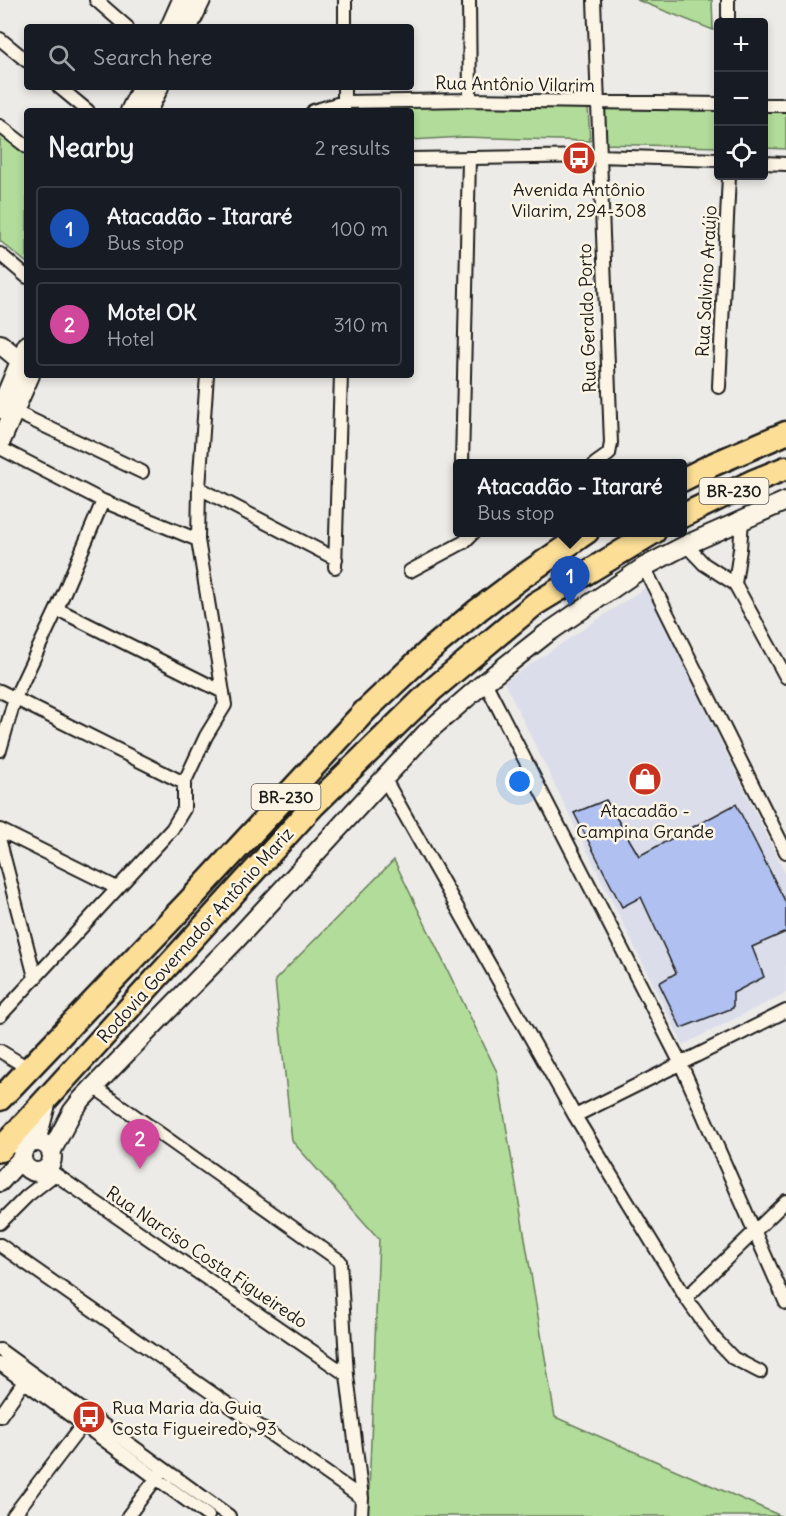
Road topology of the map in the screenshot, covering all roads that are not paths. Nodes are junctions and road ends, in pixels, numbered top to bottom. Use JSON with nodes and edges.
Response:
{"nodes":[{"id":1,"x":96,"y":0,"type":"edge"},
{"id":2,"x":182,"y":0,"type":"edge"},
{"id":3,"x":201,"y":0,"type":"edge"},
{"id":4,"x":345,"y":0,"type":"edge"},
{"id":5,"x":469,"y":0,"type":"edge"},
{"id":6,"x":594,"y":0,"type":"edge"},
{"id":7,"x":728,"y":0,"type":"edge"},
{"id":8,"x":728,"y":18,"type":"edge"},
{"id":9,"x":124,"y":24,"type":"edge"},
{"id":10,"x":171,"y":24,"type":"edge"},
{"id":11,"x":189,"y":24,"type":"edge"},
{"id":12,"x":345,"y":24,"type":"edge"},
{"id":13,"x":0,"y":39,"type":"edge"},
{"id":14,"x":24,"y":59,"type":"edge"},
{"id":15,"x":63,"y":90,"type":"edge"},
{"id":16,"x":344,"y":90,"type":"edge"},
{"id":17,"x":150,"y":98,"type":"edge"},
{"id":18,"x":470,"y":100,"type":"junction"},
{"id":19,"x":597,"y":103,"type":"junction"},
{"id":20,"x":714,"y":104,"type":"edge"},
{"id":21,"x":768,"y":105,"type":"edge"},
{"id":22,"x":786,"y":105,"type":"edge"},
{"id":23,"x":344,"y":106,"type":"edge"},
{"id":24,"x":84,"y":108,"type":"edge"},
{"id":25,"x":135,"y":108,"type":"edge"},
{"id":26,"x":0,"y":126,"type":"edge"},
{"id":27,"x":24,"y":145,"type":"edge"},
{"id":28,"x":599,"y":156,"type":"junction"},
{"id":29,"x":414,"y":159,"type":"edge"},
{"id":30,"x":469,"y":159,"type":"junction"},
{"id":31,"x":714,"y":160,"type":"edge"},
{"id":32,"x":768,"y":163,"type":"edge"},
{"id":33,"x":786,"y":164,"type":"edge"},
{"id":34,"x":729,"y":180,"type":"edge"},
{"id":35,"x":0,"y":254,"type":"edge"},
{"id":36,"x":24,"y":274,"type":"edge"},
{"id":37,"x":0,"y":344,"type":"edge"},
{"id":38,"x":24,"y":361,"type":"edge"},
{"id":39,"x":24,"y":364,"type":"edge"},
{"id":40,"x":24,"y":367,"type":"edge"},
{"id":41,"x":207,"y":378,"type":"edge"},
{"id":42,"x":341,"y":378,"type":"edge"},
{"id":43,"x":719,"y":387,"type":"dead end"},
{"id":44,"x":4,"y":388,"type":"edge"},
{"id":45,"x":6,"y":410,"type":"edge"},
{"id":46,"x":786,"y":434,"type":"edge"},
{"id":47,"x":0,"y":442,"type":"edge"},
{"id":48,"x":0,"y":448,"type":"edge"},
{"id":49,"x":462,"y":459,"type":"edge"},
{"id":50,"x":602,"y":459,"type":"edge"},
{"id":51,"x":786,"y":468,"type":"edge"},
{"id":52,"x":142,"y":472,"type":"dead end"},
{"id":53,"x":687,"y":478,"type":"edge"},
{"id":54,"x":199,"y":488,"type":"junction"},
{"id":55,"x":103,"y":501,"type":"junction"},
{"id":56,"x":786,"y":501,"type":"edge"},
{"id":57,"x":687,"y":514,"type":"edge"},
{"id":58,"x":742,"y":519,"type":"junction"},
{"id":59,"x":463,"y":537,"type":"edge"},
{"id":60,"x":580,"y":537,"type":"edge"},
{"id":61,"x":646,"y":537,"type":"edge"},
{"id":62,"x":198,"y":540,"type":"junction"},
{"id":63,"x":686,"y":545,"type":"junction"},
{"id":64,"x":644,"y":567,"type":"junction"},
{"id":65,"x":410,"y":571,"type":"dead end"},
{"id":66,"x":735,"y":584,"type":"junction"},
{"id":67,"x":57,"y":609,"type":"junction"},
{"id":68,"x":786,"y":678,"type":"edge"},
{"id":69,"x":485,"y":682,"type":"junction"},
{"id":70,"x":0,"y":691,"type":"edge"},
{"id":71,"x":223,"y":692,"type":"junction"},
{"id":72,"x":15,"y":698,"type":"junction"},
{"id":73,"x":0,"y":750,"type":"edge"},
{"id":74,"x":384,"y":778,"type":"junction"},
{"id":75,"x":184,"y":783,"type":"junction"},
{"id":76,"x":0,"y":830,"type":"edge"},
{"id":77,"x":0,"y":842,"type":"edge"},
{"id":78,"x":786,"y":852,"type":"edge"},
{"id":79,"x":117,"y":888,"type":"junction"},
{"id":80,"x":35,"y":977,"type":"junction"},
{"id":81,"x":786,"y":1011,"type":"edge"},
{"id":82,"x":0,"y":1016,"type":"edge"},
{"id":83,"x":0,"y":1051,"type":"edge"},
{"id":84,"x":680,"y":1062,"type":"junction"},
{"id":85,"x":28,"y":1068,"type":"junction"},
{"id":86,"x":94,"y":1086,"type":"junction"},
{"id":87,"x":49,"y":1096,"type":"junction"},
{"id":88,"x":0,"y":1099,"type":"edge"},
{"id":89,"x":575,"y":1116,"type":"junction"},
{"id":90,"x":0,"y":1150,"type":"edge"},
{"id":91,"x":40,"y":1158,"type":"junction"},
{"id":92,"x":2,"y":1180,"type":"edge"},
{"id":93,"x":786,"y":1201,"type":"edge"},
{"id":94,"x":0,"y":1223,"type":"edge"},
{"id":95,"x":755,"y":1231,"type":"junction"},
{"id":96,"x":0,"y":1245,"type":"edge"},
{"id":97,"x":686,"y":1298,"type":"junction"},
{"id":98,"x":786,"y":1304,"type":"edge"},
{"id":99,"x":0,"y":1350,"type":"edge"},
{"id":100,"x":0,"y":1364,"type":"edge"},
{"id":101,"x":760,"y":1372,"type":"dead end"},
{"id":102,"x":347,"y":1375,"type":"junction"},
{"id":103,"x":27,"y":1377,"type":"junction"},
{"id":104,"x":0,"y":1416,"type":"edge"},
{"id":105,"x":86,"y":1420,"type":"junction"},
{"id":106,"x":160,"y":1474,"type":"junction"},
{"id":107,"x":362,"y":1498,"type":"junction"},
{"id":108,"x":13,"y":1516,"type":"edge"},
{"id":109,"x":128,"y":1516,"type":"edge"},
{"id":110,"x":208,"y":1516,"type":"edge"},
{"id":111,"x":229,"y":1516,"type":"edge"},
{"id":112,"x":361,"y":1516,"type":"edge"}],
"edges":[{"from":1,"to":9,"type":"street"},
{"from":2,"to":10,"type":"street"},
{"from":3,"to":11,"type":"street"},
{"from":4,"to":12,"type":"street"},
{"from":5,"to":18,"type":"street"},
{"from":6,"to":19,"type":"street","name":"Rua Geraldo Porto"},
{"from":7,"to":8,"type":"street"},
{"from":13,"to":14,"type":"street"},
{"from":15,"to":24,"type":"street"},
{"from":16,"to":23,"type":"street"},
{"from":17,"to":25,"type":"street"},
{"from":18,"to":19,"type":"street","name":"Rua Antônio Vilarim"},
{"from":18,"to":23,"type":"street","name":"Rua Antônio Vilarim"},
{"from":19,"to":20,"type":"street","name":"Rua Antônio Vilarim"},
{"from":19,"to":28,"type":"street","name":"Rua Geraldo Porto"},
{"from":21,"to":22,"type":"street"},
{"from":26,"to":27,"type":"street"},
{"from":28,"to":30,"type":"street"},
{"from":28,"to":31,"type":"street"},
{"from":28,"to":50,"type":"street","name":"Rua Geraldo Porto"},
{"from":29,"to":30,"type":"street"},
{"from":30,"to":49,"type":"street"},
{"from":32,"to":33,"type":"street"},
{"from":34,"to":43,"type":"street","name":"Rua Salvino Araújo"},
{"from":35,"to":36,"type":"street"},
{"from":37,"to":38,"type":"street"},
{"from":39,"to":44,"type":"street"},
{"from":40,"to":45,"type":"street"},
{"from":41,"to":54,"type":"street"},
{"from":42,"to":54,"type":"street"},
{"from":44,"to":45,"type":"street"},
{"from":45,"to":47,"type":"street"},
{"from":45,"to":52,"type":"street"},
{"from":46,"to":53,"type":"highway","number":"BR-230"},
{"from":48,"to":55,"type":"street"},
{"from":51,"to":57,"type":"highway","number":"BR-230"},
{"from":54,"to":62,"type":"street"},
{"from":55,"to":62,"type":"street"},
{"from":55,"to":67,"type":"street"},
{"from":56,"to":58,"type":"street"},
{"from":58,"to":63,"type":"street"},
{"from":58,"to":66,"type":"street"},
{"from":59,"to":65,"type":"street"},
{"from":60,"to":85,"type":"highway","name":"Rodovia Governador Antônio Mariz","number":"BR-230"},
{"from":61,"to":87,"type":"highway","name":"Rodovia Governador Antônio Mariz","number":"BR-230"},
{"from":62,"to":71,"type":"street"},
{"from":63,"to":64,"type":"street"},
{"from":63,"to":66,"type":"street"},
{"from":64,"to":69,"type":"street","number":"BR-230"},
{"from":64,"to":78,"type":"street"},
{"from":66,"to":68,"type":"street"},
{"from":67,"to":71,"type":"street"},
{"from":67,"to":72,"type":"street"},
{"from":69,"to":74,"type":"street","number":"BR-230"},
{"from":69,"to":84,"type":"street"},
{"from":70,"to":72,"type":"street"},
{"from":71,"to":75,"type":"street"},
{"from":72,"to":73,"type":"street"},
{"from":72,"to":75,"type":"street"},
{"from":74,"to":86,"type":"street","number":"BR-230"},
{"from":74,"to":89,"type":"street"},
{"from":75,"to":79,"type":"street"},
{"from":76,"to":79,"type":"street"},
{"from":77,"to":80,"type":"street"},
{"from":79,"to":80,"type":"street"},
{"from":80,"to":82,"type":"street"},
{"from":81,"to":84,"type":"street"},
{"from":83,"to":85,"type":"street"},
{"from":84,"to":89,"type":"street"},
{"from":84,"to":95,"type":"street"},
{"from":85,"to":88,"type":"highway","name":"Rodovia Governador Antônio Mariz","number":"BR-230"},
{"from":86,"to":91,"type":"street","number":"BR-230"},
{"from":86,"to":102,"type":"street"},
{"from":87,"to":90,"type":"highway","name":"Rodovia Governador Antônio Mariz","number":"BR-230"},
{"from":87,"to":91,"type":"street"},
{"from":89,"to":97,"type":"street"},
{"from":91,"to":92,"type":"street"},
{"from":91,"to":94,"type":"street"},
{"from":91,"to":102,"type":"street","name":"Rua Narciso Costa Figueiredo"},
{"from":93,"to":95,"type":"street"},
{"from":95,"to":97,"type":"street"},
{"from":95,"to":98,"type":"street"},
{"from":96,"to":107,"type":"street"},
{"from":97,"to":101,"type":"street"},
{"from":99,"to":103,"type":"street"},
{"from":100,"to":103,"type":"street"},
{"from":102,"to":107,"type":"street"},
{"from":103,"to":104,"type":"street"},
{"from":103,"to":105,"type":"street"},
{"from":105,"to":106,"type":"street"},
{"from":105,"to":108,"type":"street"},
{"from":106,"to":109,"type":"street"},
{"from":106,"to":110,"type":"street"},
{"from":106,"to":111,"type":"street"},
{"from":107,"to":112,"type":"street"}]}
